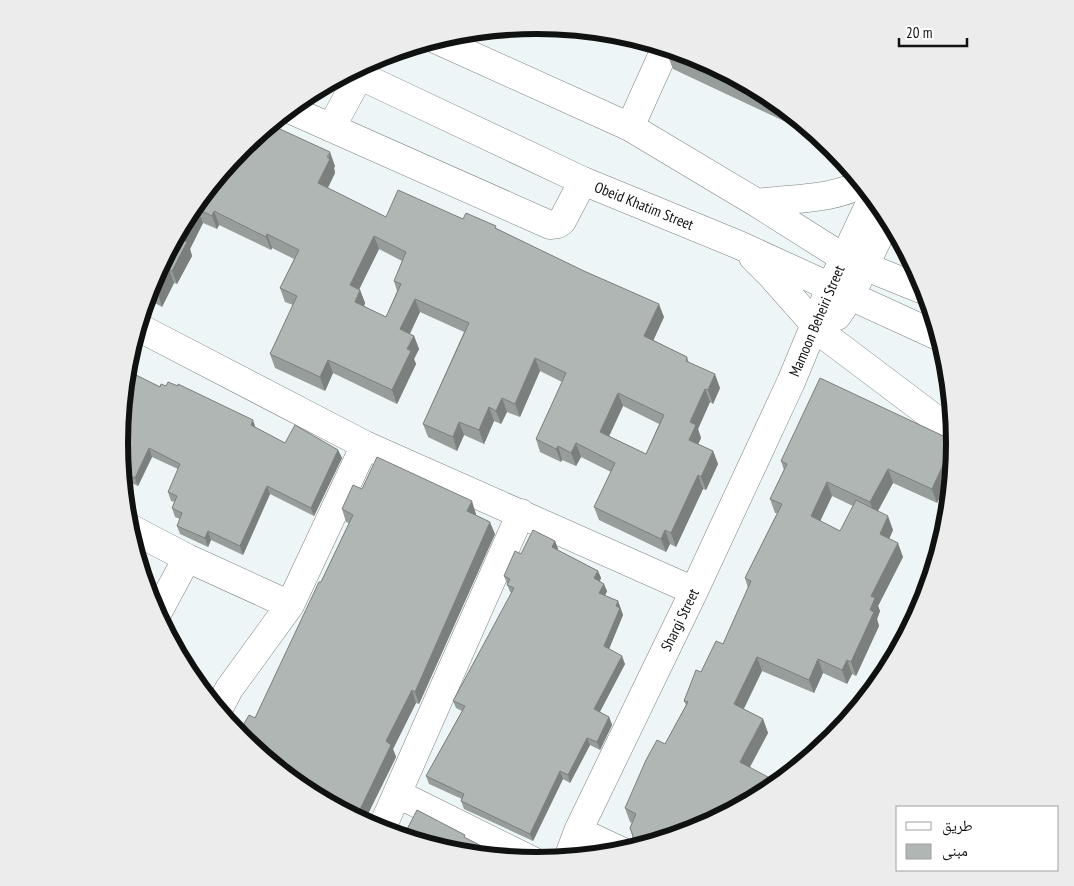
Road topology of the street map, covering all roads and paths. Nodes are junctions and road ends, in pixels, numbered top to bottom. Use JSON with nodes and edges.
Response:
{"nodes":[{"id":1,"x":447,"y":44,"type":"edge"},
{"id":2,"x":663,"y":53,"type":"edge"},
{"id":3,"x":357,"y":75,"type":"edge"},
{"id":4,"x":352,"y":78,"type":"edge"},
{"id":5,"x":296,"y":112,"type":"edge"},
{"id":6,"x":630,"y":127,"type":"junction"},
{"id":7,"x":331,"y":128,"type":"junction"},
{"id":8,"x":583,"y":181,"type":"junction"},
{"id":9,"x":856,"y":186,"type":"edge"},
{"id":10,"x":757,"y":203,"type":"junction"},
{"id":11,"x":870,"y":206,"type":"edge"},
{"id":12,"x":882,"y":224,"type":"edge"},
{"id":13,"x":739,"y":245,"type":"junction"},
{"id":14,"x":854,"y":262,"type":"junction"},
{"id":15,"x":915,"y":287,"type":"edge"},
{"id":16,"x":840,"y":293,"type":"junction"},
{"id":17,"x":144,"y":330,"type":"edge"},
{"id":18,"x":819,"y":331,"type":"junction"},
{"id":19,"x":931,"y":334,"type":"edge"},
{"id":20,"x":791,"y":382,"type":"joint"},
{"id":21,"x":945,"y":426,"type":"edge"},
{"id":22,"x":366,"y":445,"type":"junction"},
{"id":23,"x":521,"y":513,"type":"junction"},
{"id":24,"x":138,"y":532,"type":"edge"},
{"id":25,"x":187,"y":558,"type":"junction"},
{"id":26,"x":694,"y":591,"type":"junction"},
{"id":27,"x":161,"y":605,"type":"edge"},
{"id":28,"x":290,"y":605,"type":"junction"},
{"id":29,"x":221,"y":704,"type":"edge"},
{"id":30,"x":398,"y":794,"type":"junction"},
{"id":31,"x":385,"y":823,"type":"edge"},
{"id":32,"x":578,"y":831,"type":"junction"},
{"id":33,"x":609,"y":845,"type":"edge"},
{"id":34,"x":571,"y":850,"type":"edge"},
{"id":35,"x":514,"y":851,"type":"edge"}],
"edges":[{"from":1,"to":6,"type":"street"},
{"from":2,"to":6,"type":"street"},
{"from":3,"to":8,"type":"street","name":"Obeid Khatim Street"},
{"from":4,"to":7,"type":"street"},
{"from":5,"to":7,"type":"street"},
{"from":6,"to":10,"type":"street"},
{"from":7,"to":8,"type":"street"},
{"from":8,"to":13,"type":"street","name":"Obeid Khatim Street"},
{"from":9,"to":10,"type":"street"},
{"from":10,"to":14,"type":"street"},
{"from":11,"to":14,"type":"street","name":"Mamoon Beheiri Street"},
{"from":12,"to":14,"type":"street","name":"Mamoon Beheiri Street"},
{"from":13,"to":16,"type":"street","name":"Obeid Khatim Street"},
{"from":13,"to":18,"type":"street"},
{"from":14,"to":15,"type":"street"},
{"from":14,"to":16,"type":"street","name":"Mamoon Beheiri Street"},
{"from":16,"to":18,"type":"street","name":"Mamoon Beheiri Street"},
{"from":16,"to":19,"type":"street","name":"Obeid Khatim Street"},
{"from":17,"to":22,"type":"street"},
{"from":18,"to":20,"type":"street","name":"Mamoon Beheiri Street"},
{"from":18,"to":21,"type":"street"},
{"from":20,"to":26,"type":"street","name":"Shargi Street"},
{"from":22,"to":23,"type":"street"},
{"from":22,"to":28,"type":"street"},
{"from":23,"to":26,"type":"street"},
{"from":23,"to":30,"type":"street"},
{"from":24,"to":25,"type":"street"},
{"from":25,"to":27,"type":"street"},
{"from":25,"to":28,"type":"street"},
{"from":26,"to":32,"type":"street","name":"Shargi Street"},
{"from":28,"to":29,"type":"street"},
{"from":30,"to":31,"type":"street"},
{"from":30,"to":35,"type":"street"},
{"from":32,"to":33,"type":"street"},
{"from":32,"to":34,"type":"street","name":"Shargi Street"}]}
